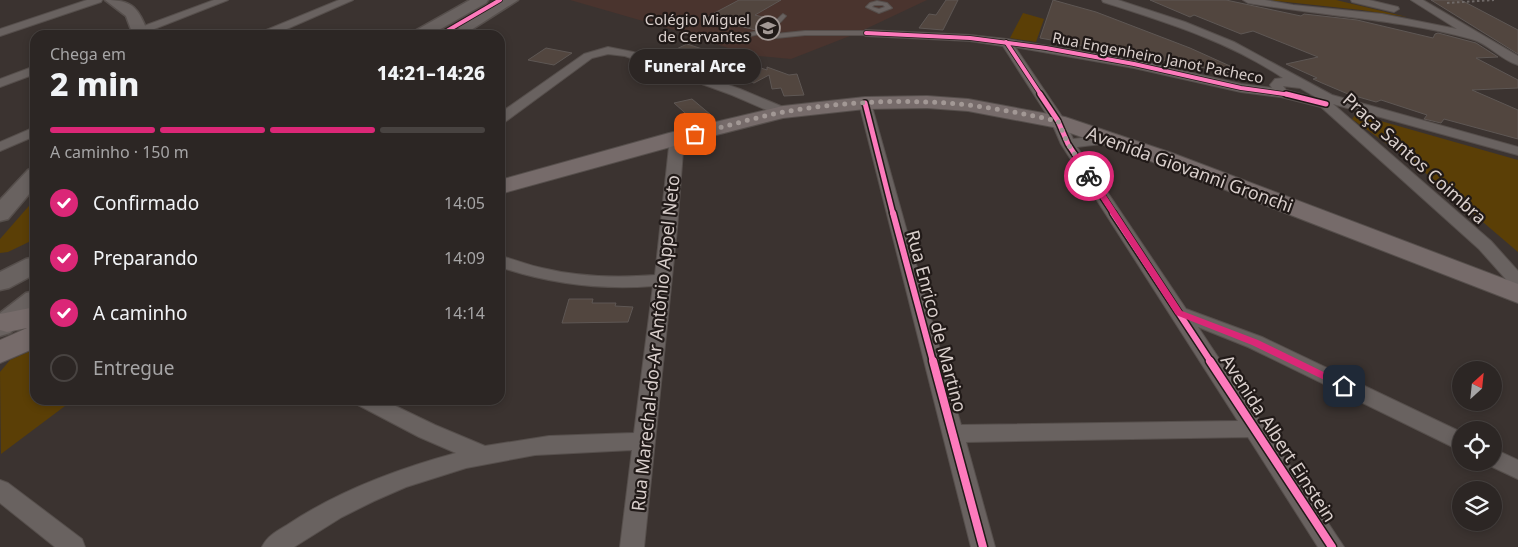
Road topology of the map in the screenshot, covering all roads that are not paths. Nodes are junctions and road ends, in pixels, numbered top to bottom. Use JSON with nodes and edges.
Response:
{"nodes":[{"id":1,"x":97,"y":0,"type":"edge"},
{"id":2,"x":112,"y":0,"type":"edge"},
{"id":3,"x":223,"y":0,"type":"edge"},
{"id":4,"x":348,"y":0,"type":"edge"},
{"id":5,"x":480,"y":0,"type":"edge"},
{"id":6,"x":510,"y":0,"type":"edge"},
{"id":7,"x":1091,"y":0,"type":"edge"},
{"id":8,"x":1107,"y":0,"type":"edge"},
{"id":9,"x":1248,"y":0,"type":"edge"},
{"id":10,"x":1356,"y":0,"type":"edge"},
{"id":11,"x":1416,"y":0,"type":"edge"},
{"id":12,"x":783,"y":16,"type":"dead end"},
{"id":13,"x":1450,"y":20,"type":"junction"},
{"id":14,"x":1406,"y":21,"type":"junction"},
{"id":15,"x":1431,"y":21,"type":"junction"},
{"id":16,"x":136,"y":30,"type":"edge"},
{"id":17,"x":147,"y":30,"type":"edge"},
{"id":18,"x":276,"y":30,"type":"edge"},
{"id":19,"x":428,"y":30,"type":"edge"},
{"id":20,"x":460,"y":30,"type":"edge"},
{"id":21,"x":0,"y":33,"type":"edge"},
{"id":22,"x":866,"y":33,"type":"joint"},
{"id":23,"x":776,"y":36,"type":"dead end"},
{"id":24,"x":721,"y":37,"type":"dead end"},
{"id":25,"x":1479,"y":37,"type":"junction"},
{"id":26,"x":1006,"y":42,"type":"junction"},
{"id":27,"x":1518,"y":61,"type":"edge"},
{"id":28,"x":30,"y":72,"type":"edge"},
{"id":29,"x":0,"y":83,"type":"edge"},
{"id":30,"x":1299,"y":84,"type":"junction"},
{"id":31,"x":1280,"y":85,"type":"junction"},
{"id":32,"x":1326,"y":101,"type":"junction"},
{"id":33,"x":865,"y":103,"type":"junction"},
{"id":34,"x":783,"y":112,"type":"junction"},
{"id":35,"x":505,"y":115,"type":"edge"},
{"id":36,"x":1058,"y":121,"type":"junction"},
{"id":37,"x":30,"y":133,"type":"edge"},
{"id":38,"x":677,"y":138,"type":"junction"},
{"id":39,"x":1109,"y":138,"type":"junction"},
{"id":40,"x":1068,"y":144,"type":"junction"},
{"id":41,"x":0,"y":147,"type":"edge"},
{"id":42,"x":1518,"y":151,"type":"edge"},
{"id":43,"x":30,"y":180,"type":"edge"},
{"id":44,"x":505,"y":186,"type":"edge"},
{"id":45,"x":0,"y":214,"type":"edge"},
{"id":46,"x":505,"y":263,"type":"edge"},
{"id":47,"x":30,"y":267,"type":"edge"},
{"id":48,"x":6,"y":279,"type":"edge"},
{"id":49,"x":662,"y":280,"type":"junction"},
{"id":50,"x":1518,"y":282,"type":"edge"},
{"id":51,"x":30,"y":290,"type":"edge"},
{"id":52,"x":1518,"y":294,"type":"edge"},
{"id":53,"x":30,"y":302,"type":"edge"},
{"id":54,"x":1179,"y":313,"type":"junction"},
{"id":55,"x":30,"y":317,"type":"edge"},
{"id":56,"x":2,"y":320,"type":"edge"},
{"id":57,"x":30,"y":338,"type":"edge"},
{"id":58,"x":0,"y":352,"type":"edge"},
{"id":59,"x":375,"y":405,"type":"edge"},
{"id":60,"x":1254,"y":429,"type":"junction"},
{"id":61,"x":952,"y":434,"type":"junction"},
{"id":62,"x":1452,"y":438,"type":"edge"},
{"id":63,"x":645,"y":441,"type":"junction"},
{"id":64,"x":484,"y":455,"type":"junction"},
{"id":65,"x":1502,"y":462,"type":"edge"},
{"id":66,"x":1518,"y":470,"type":"edge"},
{"id":67,"x":0,"y":490,"type":"edge"},
{"id":68,"x":73,"y":547,"type":"edge"},
{"id":69,"x":274,"y":547,"type":"edge"},
{"id":70,"x":632,"y":547,"type":"edge"},
{"id":71,"x":983,"y":547,"type":"edge"},
{"id":72,"x":1332,"y":547,"type":"edge"}],
"edges":[{"from":1,"to":21,"type":"street"},
{"from":2,"to":16,"type":"main road"},
{"from":3,"to":17,"type":"street"},
{"from":4,"to":18,"type":"street"},
{"from":5,"to":19,"type":"main road"},
{"from":6,"to":20,"type":"main road"},
{"from":7,"to":31,"type":"street"},
{"from":8,"to":30,"type":"street"},
{"from":9,"to":14,"type":"street"},
{"from":10,"to":15,"type":"street"},
{"from":11,"to":13,"type":"street"},
{"from":12,"to":24,"type":"lane"},
{"from":13,"to":15,"type":"street"},
{"from":13,"to":25,"type":"street"},
{"from":14,"to":15,"type":"street"},
{"from":14,"to":25,"type":"street"},
{"from":22,"to":23,"type":"lane"},
{"from":22,"to":26,"type":"street","name":"Rua Engenheiro Janot Pacheco"},
{"from":25,"to":27,"type":"street"},
{"from":26,"to":31,"type":"street","name":"Rua Engenheiro Janot Pacheco"},
{"from":26,"to":36,"type":"street","name":"Avenida Albert Einstein"},
{"from":28,"to":29,"type":"street"},
{"from":30,"to":31,"type":"street"},
{"from":30,"to":32,"type":"street"},
{"from":31,"to":32,"type":"street","name":"Rua Engenheiro Janot Pacheco"},
{"from":32,"to":42,"type":"street","name":"Praça Santos Coimbra"},
{"from":32,"to":50,"type":"street","name":"Praça Santos Coimbra"},
{"from":33,"to":34,"type":"main road","name":"Avenida Giovanni Gronchi"},
{"from":33,"to":36,"type":"main road","name":"Avenida Giovanni Gronchi"},
{"from":33,"to":61,"type":"street","name":"Rua Enrico de Martino"},
{"from":34,"to":35,"type":"street"},
{"from":34,"to":38,"type":"main road","name":"Avenida Giovanni Gronchi"},
{"from":36,"to":39,"type":"main road","name":"Avenida Giovanni Gronchi"},
{"from":36,"to":40,"type":"street","name":"Avenida Albert Einstein"},
{"from":37,"to":41,"type":"street"},
{"from":38,"to":44,"type":"main road","name":"Avenida Giovanni Gronchi"},
{"from":38,"to":49,"type":"street","name":"Rua Marechal-do-Ar Antônio Appel Neto"},
{"from":39,"to":40,"type":"street"},
{"from":39,"to":52,"type":"main road","name":"Avenida Giovanni Gronchi"},
{"from":40,"to":54,"type":"street","name":"Avenida Albert Einstein"},
{"from":43,"to":45,"type":"main road"},
{"from":46,"to":49,"type":"street"},
{"from":47,"to":48,"type":"main road"},
{"from":48,"to":51,"type":"main road"},
{"from":49,"to":63,"type":"street","name":"Rua Marechal-do-Ar Antônio Appel Neto"},
{"from":53,"to":56,"type":"main road"},
{"from":54,"to":60,"type":"street","name":"Avenida Albert Einstein"},
{"from":54,"to":62,"type":"street"},
{"from":55,"to":56,"type":"main road"},
{"from":57,"to":58,"type":"main road"},
{"from":59,"to":64,"type":"street"},
{"from":60,"to":61,"type":"street"},
{"from":60,"to":72,"type":"street","name":"Avenida Albert Einstein"},
{"from":61,"to":71,"type":"street","name":"Rua Enrico de Martino"},
{"from":63,"to":64,"type":"street"},
{"from":63,"to":70,"type":"street","name":"Rua Marechal-do-Ar Antônio Appel Neto"},
{"from":64,"to":69,"type":"street"},
{"from":65,"to":66,"type":"street"},
{"from":67,"to":68,"type":"street"}]}
